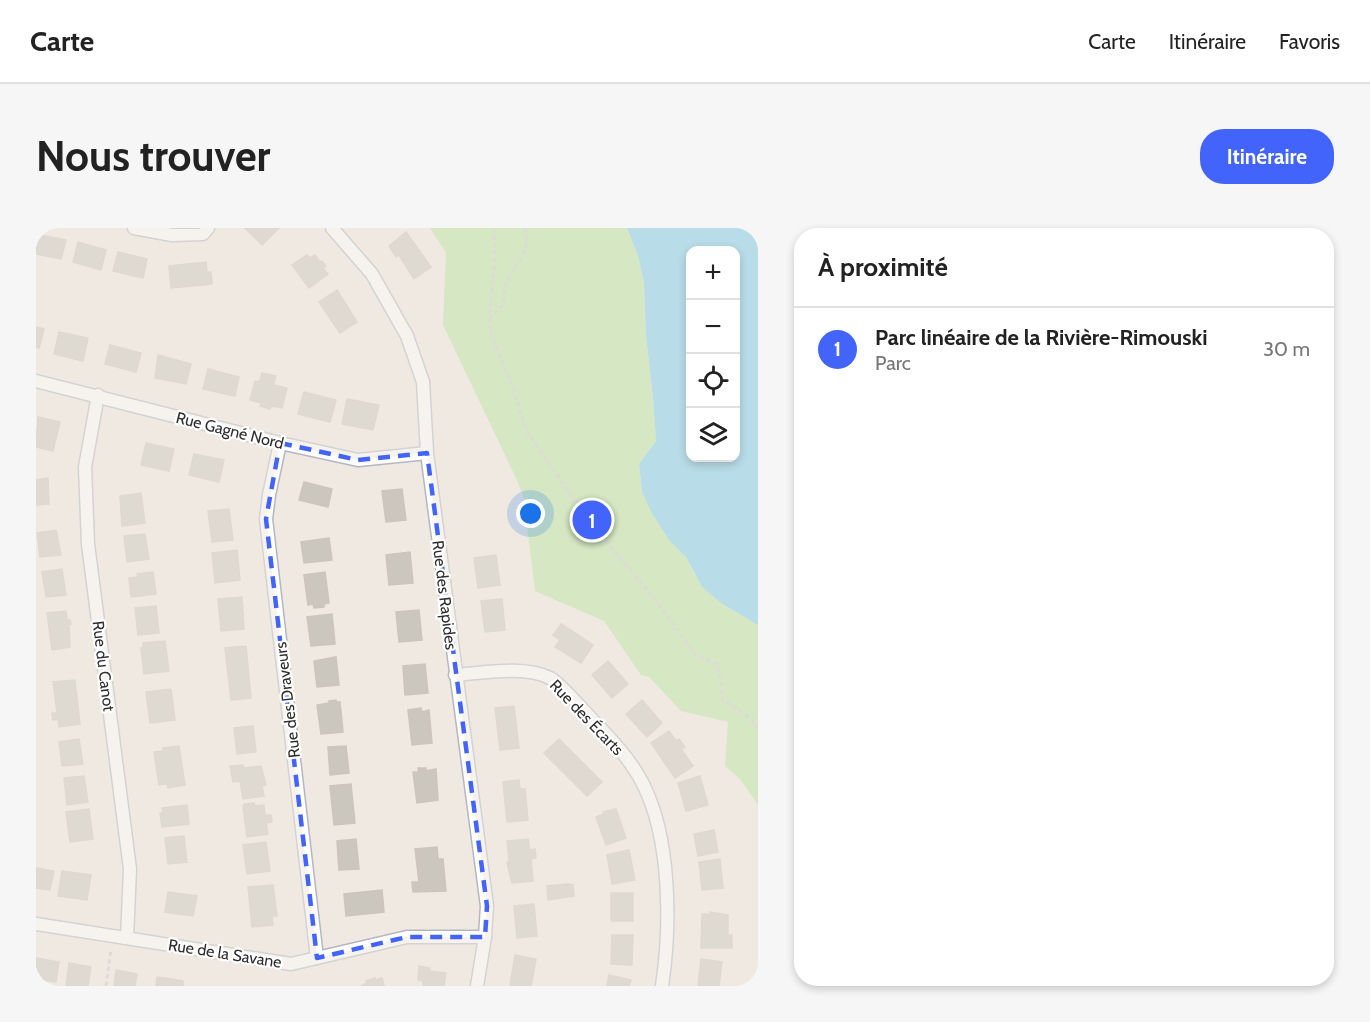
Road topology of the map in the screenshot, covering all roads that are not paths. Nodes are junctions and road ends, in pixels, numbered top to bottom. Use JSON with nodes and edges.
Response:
{"nodes":[{"id":1,"x":134,"y":228,"type":"edge"},
{"id":2,"x":208,"y":228,"type":"edge"},
{"id":3,"x":332,"y":228,"type":"edge"},
{"id":4,"x":36,"y":381,"type":"edge"},
{"id":5,"x":98,"y":395,"type":"junction"},
{"id":6,"x":280,"y":443,"type":"junction"},
{"id":7,"x":427,"y":453,"type":"junction"},
{"id":8,"x":455,"y":675,"type":"junction"},
{"id":9,"x":36,"y":924,"type":"edge"},
{"id":10,"x":485,"y":937,"type":"junction"},
{"id":11,"x":127,"y":938,"type":"junction"},
{"id":12,"x":317,"y":958,"type":"junction"},
{"id":13,"x":477,"y":986,"type":"edge"},
{"id":14,"x":662,"y":986,"type":"edge"}],
"edges":[{"from":1,"to":2,"type":"street"},
{"from":3,"to":7,"type":"street","name":"Rue des Rapides"},
{"from":4,"to":5,"type":"street","name":"Rue Gagné Nord"},
{"from":5,"to":6,"type":"street","name":"Rue Gagné Nord"},
{"from":5,"to":11,"type":"street","name":"Rue du Canot"},
{"from":6,"to":7,"type":"street","name":"Rue Gagné Nord"},
{"from":6,"to":12,"type":"street","name":"Rue des Draveurs"},
{"from":7,"to":8,"type":"street","name":"Rue des Rapides"},
{"from":8,"to":10,"type":"street","name":"Rue des Rapides"},
{"from":8,"to":14,"type":"street","name":"Rue des Écarts"},
{"from":9,"to":11,"type":"street","name":"Rue de la Savane"},
{"from":10,"to":12,"type":"street","name":"Rue de la Savane"},
{"from":10,"to":13,"type":"street","name":"Rue des Rapides"},
{"from":11,"to":12,"type":"street","name":"Rue de la Savane"}]}
